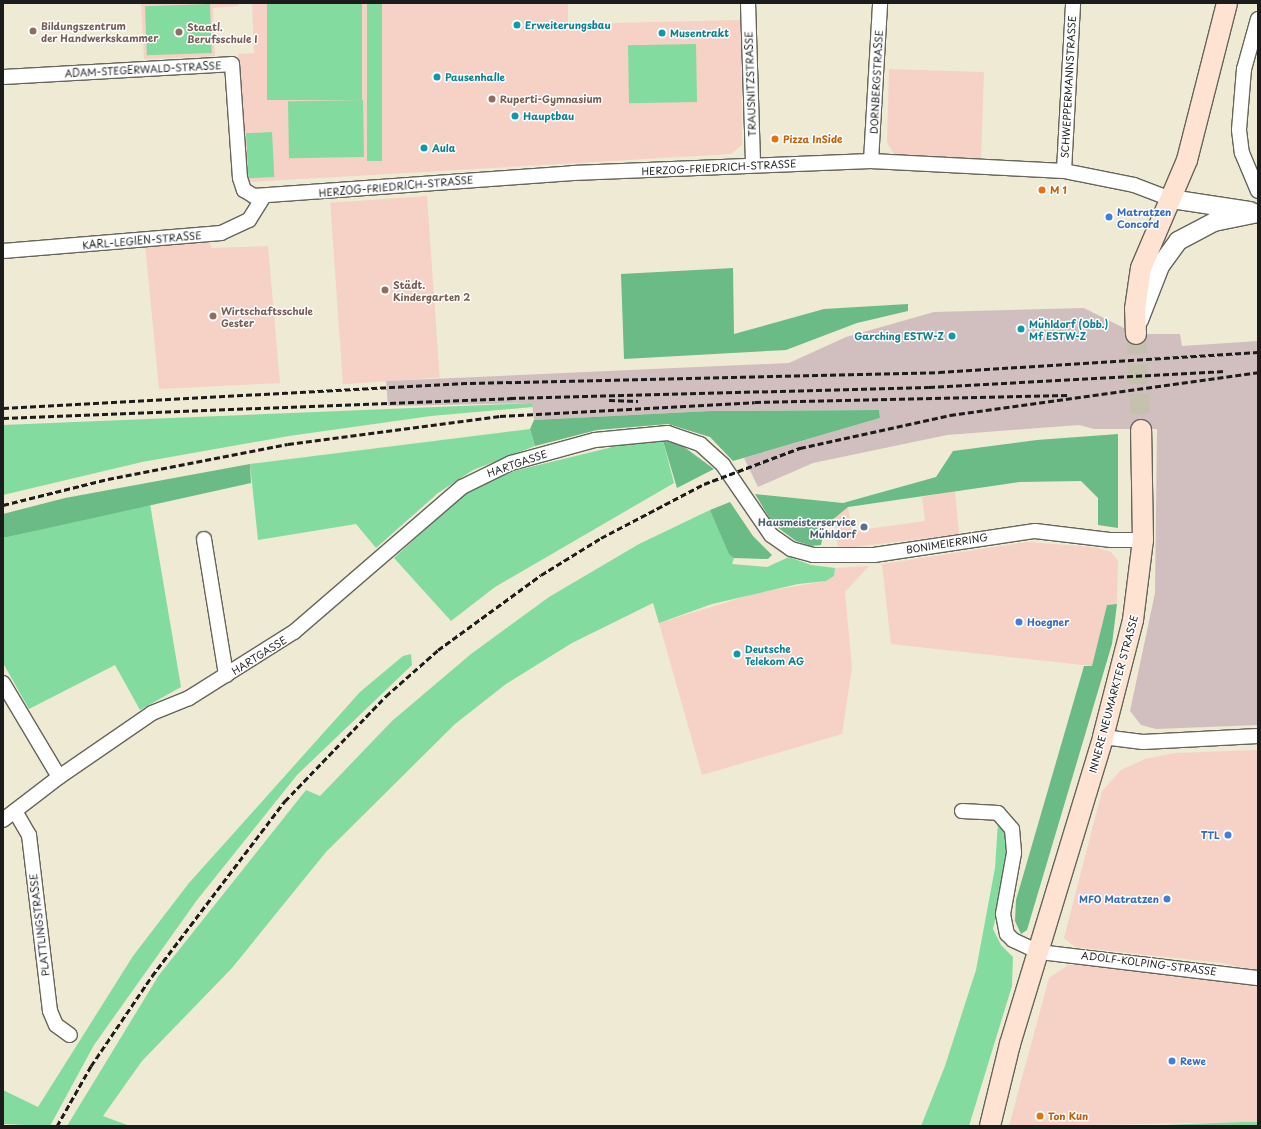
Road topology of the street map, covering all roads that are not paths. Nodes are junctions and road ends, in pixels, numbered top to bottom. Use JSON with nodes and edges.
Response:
{"nodes":[{"id":1,"x":748,"y":3,"type":"edge"},
{"id":2,"x":880,"y":3,"type":"edge"},
{"id":3,"x":1073,"y":3,"type":"edge"},
{"id":4,"x":1227,"y":3,"type":"edge"},
{"id":5,"x":1258,"y":19,"type":"edge"},
{"id":6,"x":3,"y":77,"type":"edge"},
{"id":7,"x":871,"y":161,"type":"junction"},
{"id":8,"x":753,"y":164,"type":"junction"},
{"id":9,"x":1064,"y":171,"type":"junction"},
{"id":10,"x":1258,"y":191,"type":"edge"},
{"id":11,"x":264,"y":196,"type":"junction"},
{"id":12,"x":1171,"y":199,"type":"junction"},
{"id":13,"x":1258,"y":212,"type":"edge"},
{"id":14,"x":3,"y":251,"type":"edge"},
{"id":15,"x":1136,"y":334,"type":"joint"},
{"id":16,"x":1141,"y":430,"type":"tunnel mouth"},
{"id":17,"x":761,"y":524,"type":"joint"},
{"id":18,"x":204,"y":539,"type":"dead end"},
{"id":19,"x":1143,"y":540,"type":"junction"},
{"id":20,"x":226,"y":675,"type":"junction"},
{"id":21,"x":3,"y":683,"type":"edge"},
{"id":22,"x":1258,"y":736,"type":"edge"},
{"id":23,"x":1103,"y":737,"type":"junction"},
{"id":24,"x":59,"y":777,"type":"junction"},
{"id":25,"x":15,"y":811,"type":"junction"},
{"id":26,"x":962,"y":811,"type":"dead end"},
{"id":27,"x":3,"y":820,"type":"edge"},
{"id":28,"x":1039,"y":952,"type":"junction"},
{"id":29,"x":1258,"y":978,"type":"edge"},
{"id":30,"x":70,"y":1035,"type":"dead end"},
{"id":31,"x":990,"y":1126,"type":"edge"}],
"edges":[{"from":1,"to":8,"type":"street","name":"TRAUSNITZSTRASSE"},
{"from":2,"to":7,"type":"street","name":"DORNBERGSTRASSE"},
{"from":3,"to":9,"type":"street","name":"SCHWEPPERMANNSTRASSE"},
{"from":4,"to":12,"type":"main road"},
{"from":5,"to":10,"type":"street"},
{"from":6,"to":11,"type":"street","name":"ADAM-STEGERWALD-STRASSE"},
{"from":7,"to":8,"type":"street","name":"HERZOG-FRIEDRICH-STRASSE"},
{"from":7,"to":9,"type":"street","name":"HERZOG-FRIEDRICH-STRASSE"},
{"from":8,"to":11,"type":"street","name":"HERZOG-FRIEDRICH-STRASSE"},
{"from":9,"to":12,"type":"street","name":"HERZOG-FRIEDRICH-STRASSE"},
{"from":11,"to":14,"type":"street","name":"KARL-LEGIEN-STRASSE"},
{"from":12,"to":13,"type":"street"},
{"from":12,"to":15,"type":"main road"},
{"from":13,"to":15,"type":"street"},
{"from":16,"to":19,"type":"main road","name":"INNERE NEUMARKTER STRASSE"},
{"from":17,"to":19,"type":"street","name":"BONIMEIERRING"},
{"from":17,"to":20,"type":"street","name":"HARTGASSE"},
{"from":18,"to":20,"type":"street","name":"HARTGASSE"},
{"from":19,"to":23,"type":"main road","name":"INNERE NEUMARKTER STRASSE"},
{"from":20,"to":24,"type":"street","name":"HARTGASSE"},
{"from":21,"to":24,"type":"street"},
{"from":22,"to":23,"type":"street"},
{"from":23,"to":28,"type":"main road","name":"INNERE NEUMARKTER STRASSE"},
{"from":24,"to":25,"type":"street","name":"HARTGASSE"},
{"from":25,"to":27,"type":"street","name":"HARTGASSE"},
{"from":25,"to":30,"type":"street","name":"PLATTLINGSTRASSE"},
{"from":26,"to":28,"type":"street"},
{"from":28,"to":29,"type":"street","name":"ADOLF-KOLPING-STRASSE"},
{"from":28,"to":31,"type":"main road","name":"INNERE NEUMARKTER STRASSE"}]}
